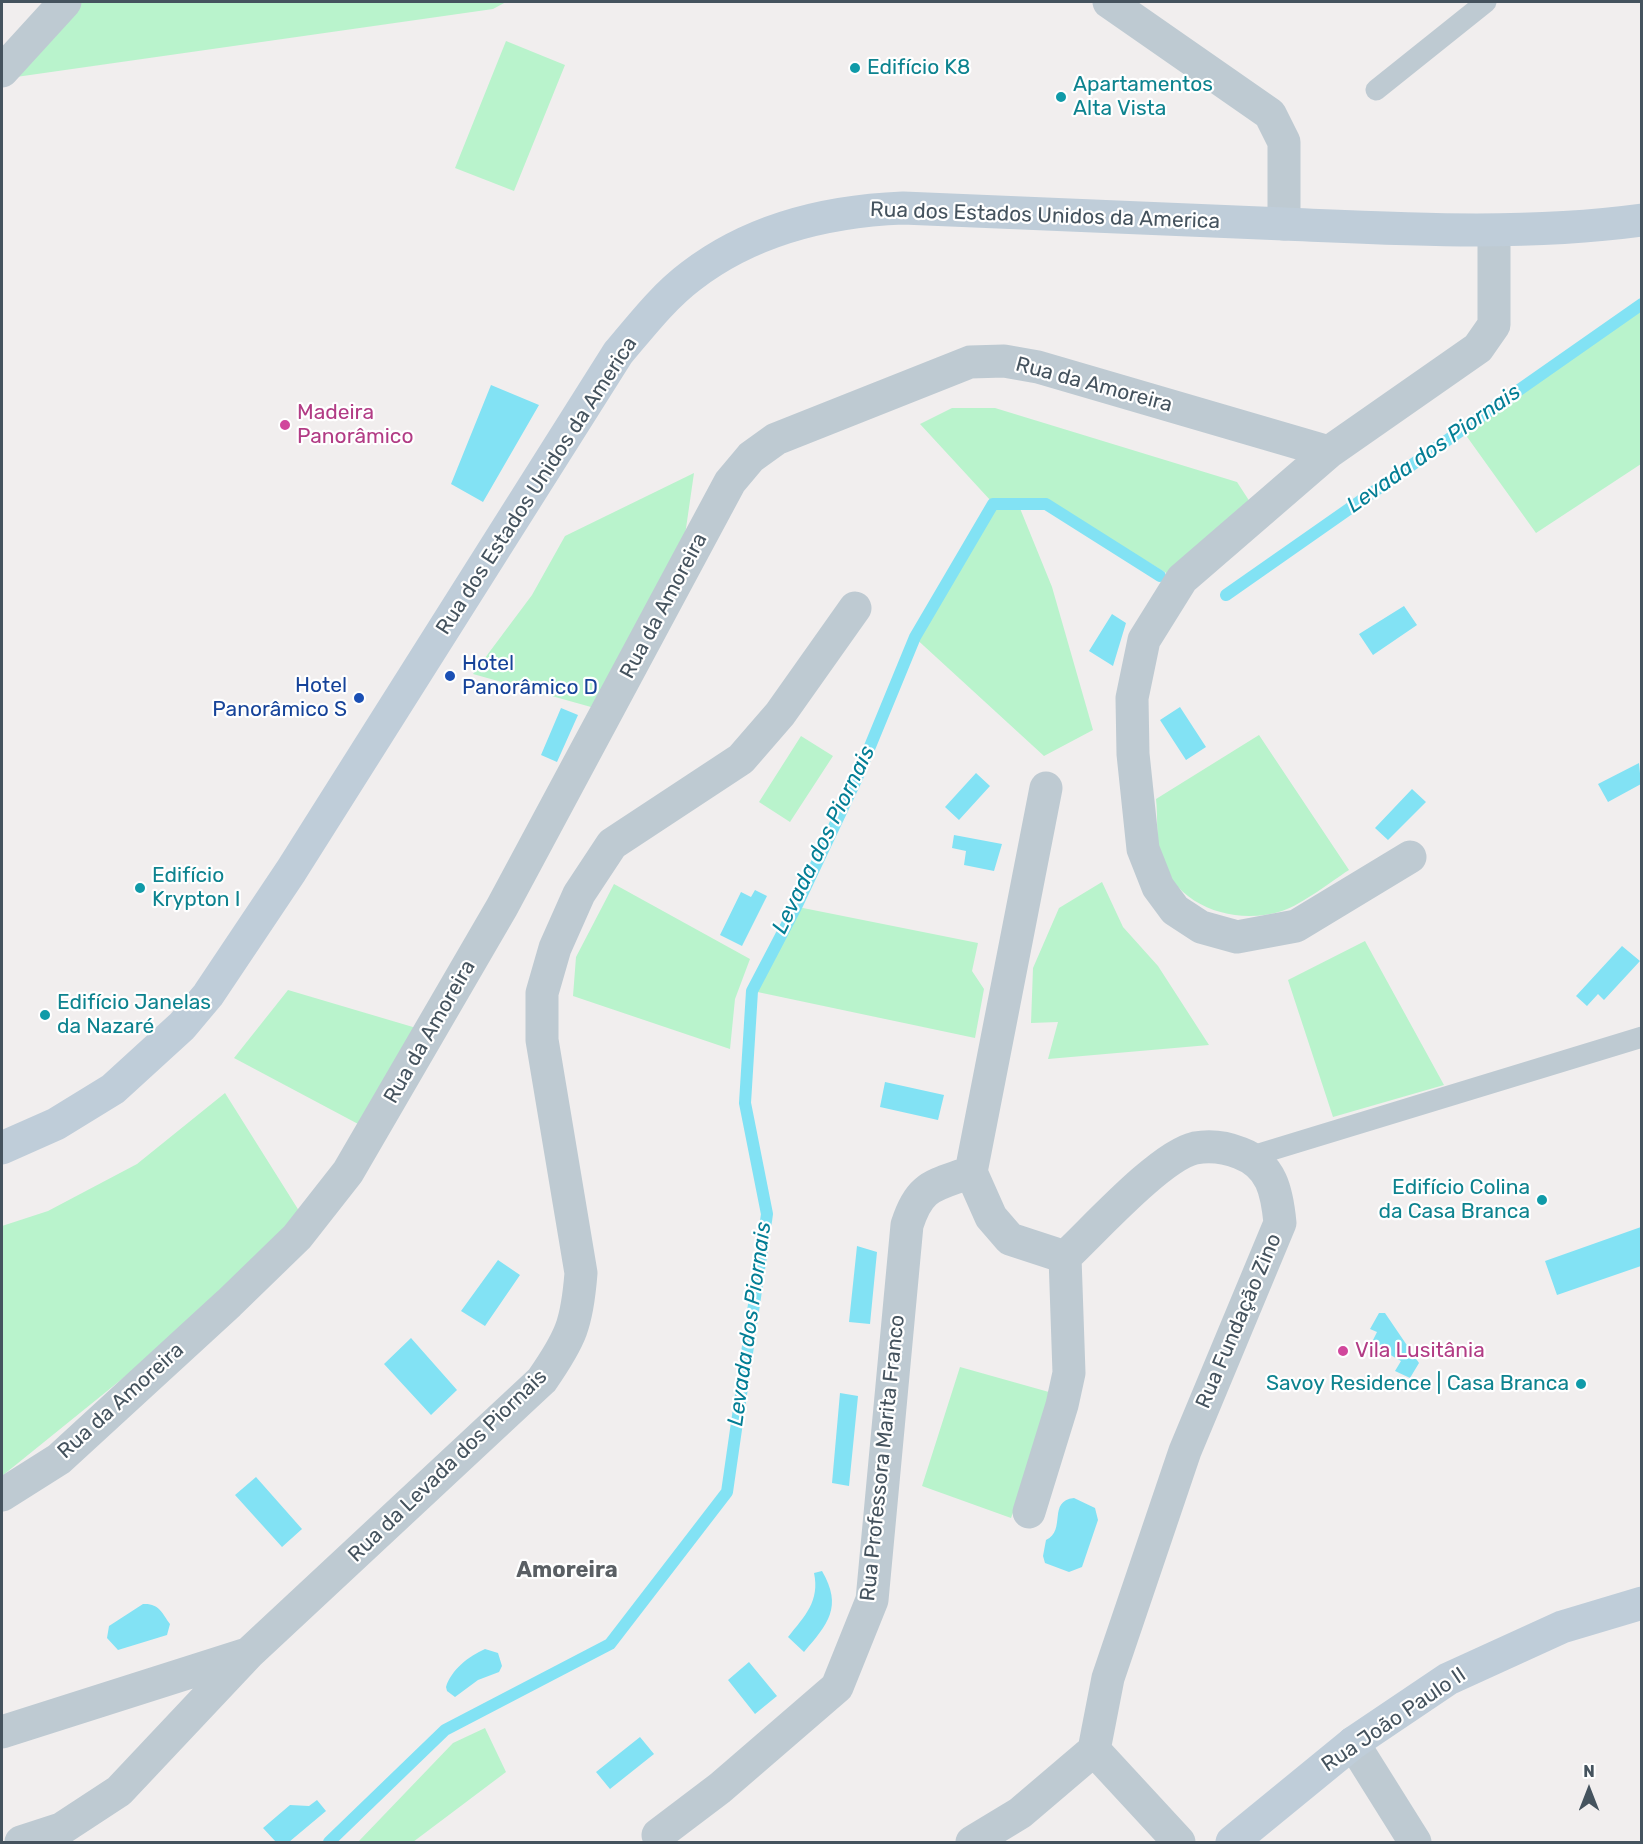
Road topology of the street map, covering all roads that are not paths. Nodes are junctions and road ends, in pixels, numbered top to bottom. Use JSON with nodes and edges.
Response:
{"nodes":[{"id":1,"x":65,"y":2,"type":"edge"},
{"id":2,"x":1109,"y":2,"type":"edge"},
{"id":3,"x":1486,"y":2,"type":"edge"},
{"id":4,"x":2,"y":71,"type":"edge"},
{"id":5,"x":1376,"y":90,"type":"dead end"},
{"id":6,"x":1641,"y":220,"type":"edge"},
{"id":7,"x":1284,"y":224,"type":"junction"},
{"id":8,"x":1494,"y":231,"type":"junction"},
{"id":9,"x":1329,"y":452,"type":"junction"},
{"id":10,"x":855,"y":608,"type":"dead end"},
{"id":11,"x":1046,"y":788,"type":"dead end"},
{"id":12,"x":1410,"y":857,"type":"dead end"},
{"id":13,"x":1641,"y":1037,"type":"edge"},
{"id":14,"x":2,"y":1148,"type":"edge"},
{"id":15,"x":1249,"y":1156,"type":"junction"},
{"id":16,"x":971,"y":1172,"type":"junction"},
{"id":17,"x":1065,"y":1257,"type":"junction"},
{"id":18,"x":2,"y":1495,"type":"edge"},
{"id":19,"x":1029,"y":1512,"type":"dead end"},
{"id":20,"x":1641,"y":1603,"type":"edge"},
{"id":21,"x":249,"y":1653,"type":"junction"},
{"id":22,"x":2,"y":1732,"type":"edge"},
{"id":23,"x":1353,"y":1743,"type":"junction"},
{"id":24,"x":1094,"y":1750,"type":"junction"},
{"id":25,"x":658,"y":1835,"type":"dead end"},
{"id":26,"x":21,"y":1842,"type":"edge"},
{"id":27,"x":972,"y":1842,"type":"edge"},
{"id":28,"x":1179,"y":1842,"type":"edge"},
{"id":29,"x":1232,"y":1842,"type":"edge"},
{"id":30,"x":1415,"y":1842,"type":"edge"}],
"edges":[{"from":1,"to":4,"type":"street"},
{"from":2,"to":7,"type":"street"},
{"from":3,"to":5,"type":"lane"},
{"from":6,"to":8,"type":"street","name":"Rua dos Estados Unidos da America"},
{"from":7,"to":8,"type":"street","name":"Rua dos Estados Unidos da America"},
{"from":7,"to":14,"type":"street","name":"Rua dos Estados Unidos da America"},
{"from":8,"to":9,"type":"street"},
{"from":9,"to":12,"type":"street"},
{"from":9,"to":18,"type":"street","name":"Rua da Amoreira"},
{"from":10,"to":21,"type":"street","name":"Rua da Levada dos Piornais"},
{"from":11,"to":16,"type":"street"},
{"from":13,"to":15,"type":"lane"},
{"from":15,"to":17,"type":"street","name":"Rua Fundação Zino"},
{"from":15,"to":24,"type":"street","name":"Rua Fundação Zino"},
{"from":16,"to":17,"type":"street"},
{"from":16,"to":25,"type":"street","name":"Rua Professora Marita Franco"},
{"from":17,"to":19,"type":"street"},
{"from":20,"to":23,"type":"street","name":"Rua João Paulo II"},
{"from":21,"to":22,"type":"street","name":"Rua da Levada dos Piornais"},
{"from":21,"to":26,"type":"street"},
{"from":23,"to":29,"type":"street","name":"Rua João Paulo II"},
{"from":23,"to":30,"type":"street"},
{"from":24,"to":27,"type":"street"},
{"from":24,"to":28,"type":"street"}]}
